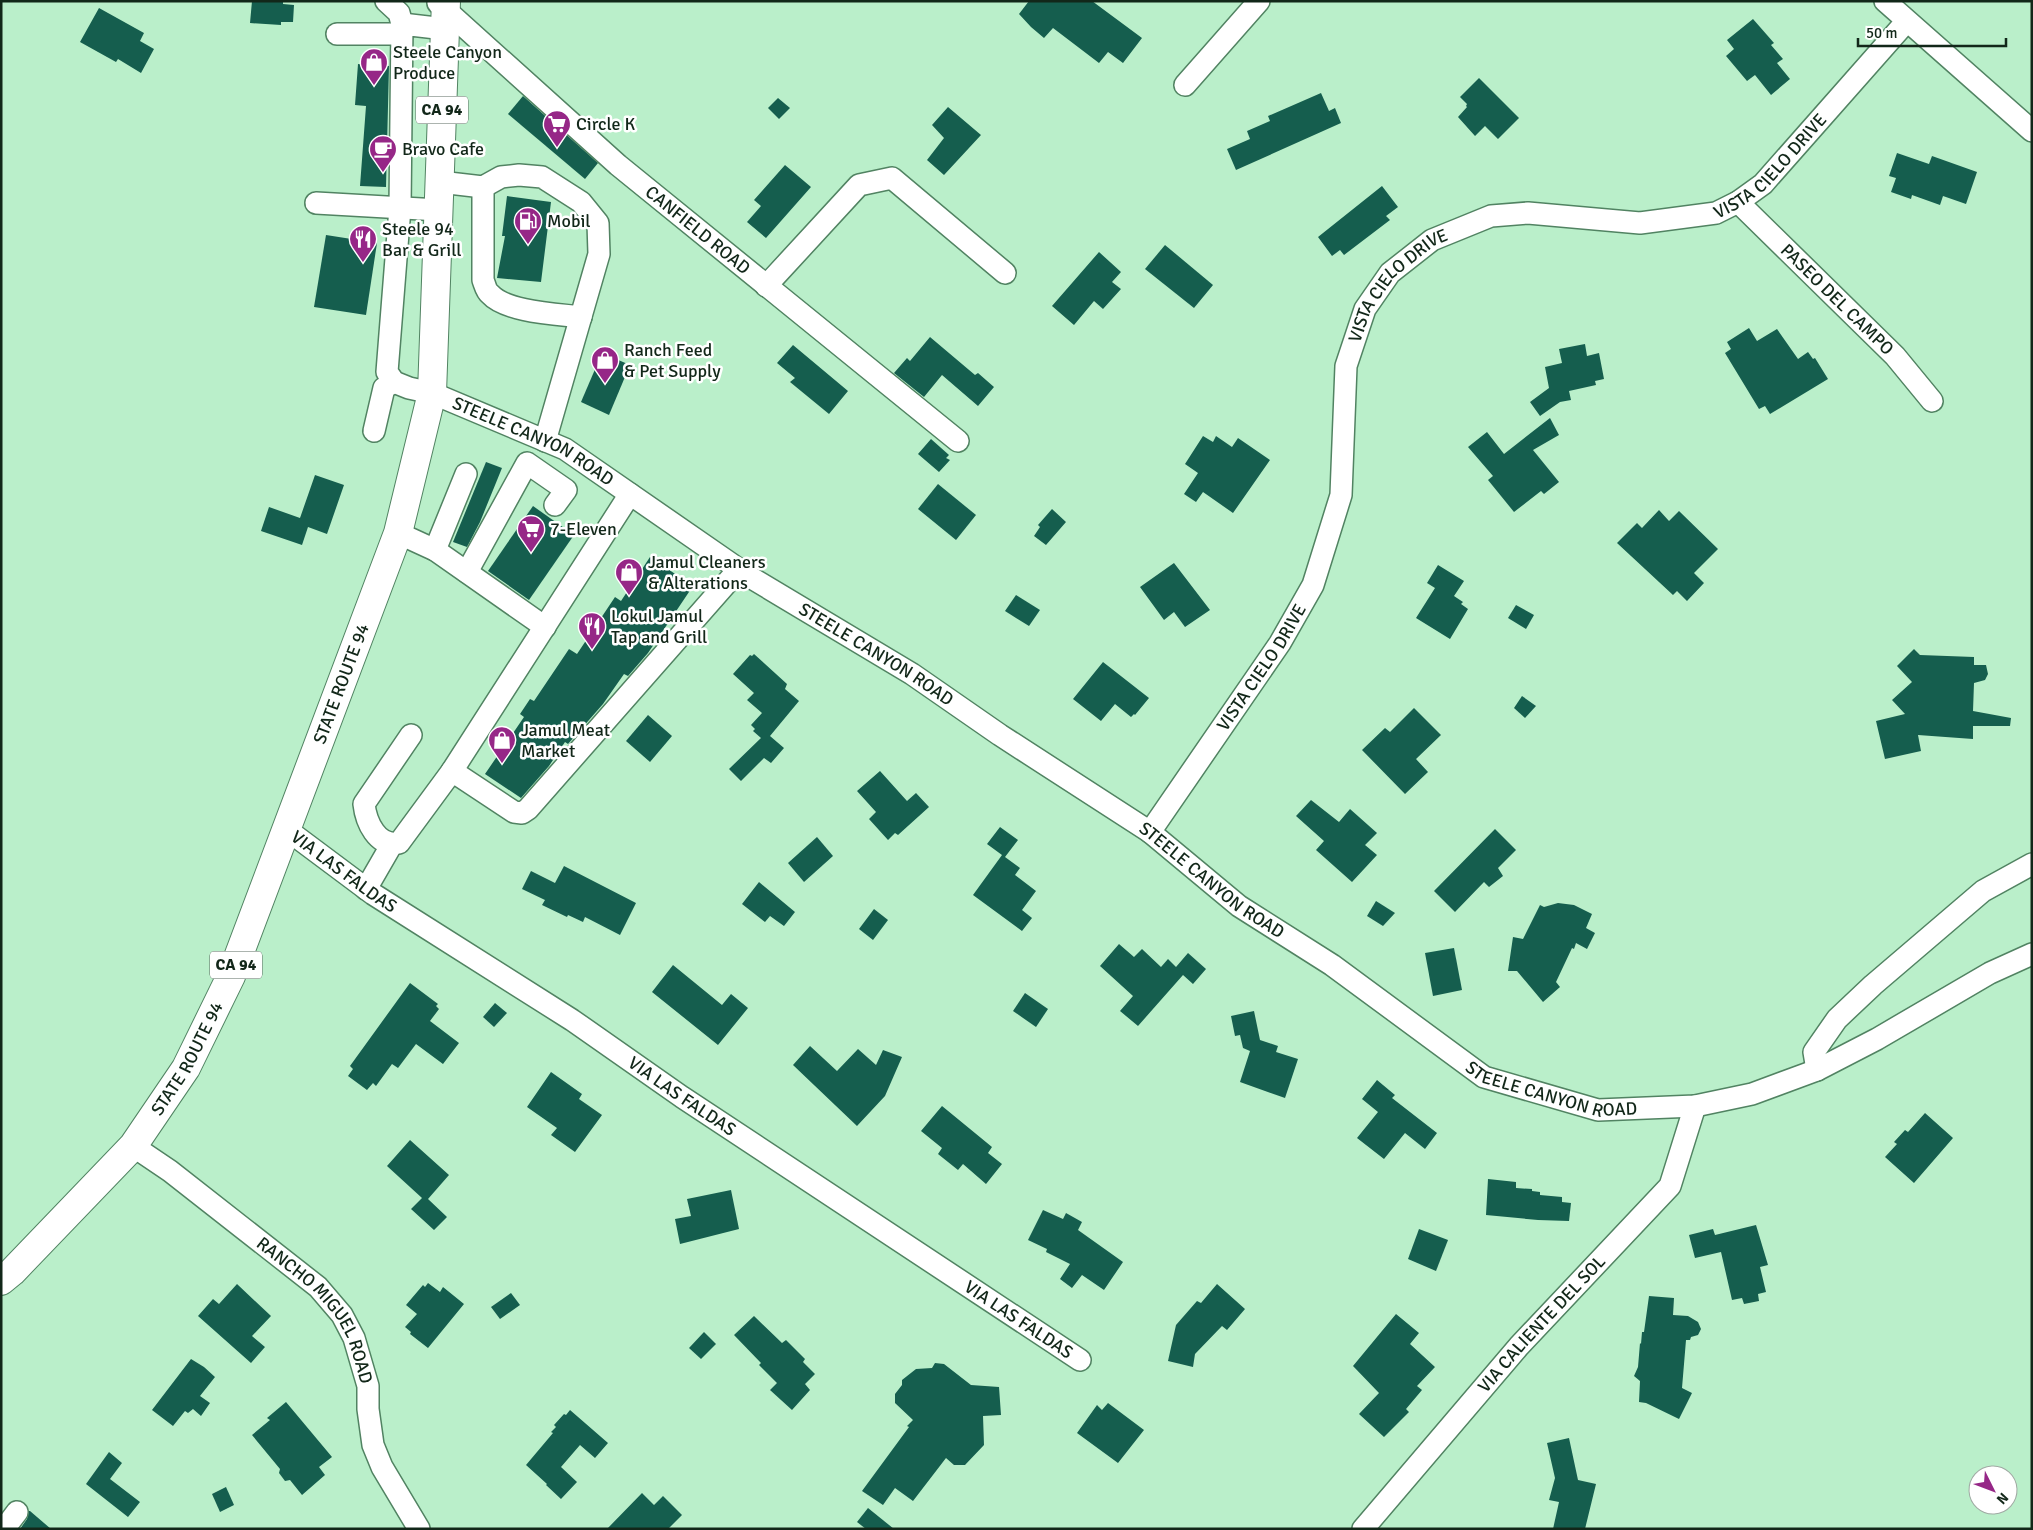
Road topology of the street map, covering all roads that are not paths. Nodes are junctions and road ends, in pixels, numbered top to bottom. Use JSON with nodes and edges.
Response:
{"nodes":[{"id":1,"x":386,"y":1,"type":"edge"},
{"id":2,"x":1259,"y":1,"type":"edge"},
{"id":3,"x":1885,"y":1,"type":"edge"},
{"id":4,"x":443,"y":10,"type":"edge"},
{"id":5,"x":1906,"y":22,"type":"junction"},
{"id":6,"x":402,"y":29,"type":"junction"},
{"id":7,"x":337,"y":34,"type":"dead end"},
{"id":8,"x":1185,"y":85,"type":"dead end"},
{"id":9,"x":2032,"y":131,"type":"edge"},
{"id":10,"x":440,"y":182,"type":"junction"},
{"id":11,"x":483,"y":187,"type":"junction"},
{"id":12,"x":1738,"y":202,"type":"junction"},
{"id":13,"x":316,"y":203,"type":"dead end"},
{"id":14,"x":400,"y":208,"type":"junction"},
{"id":15,"x":439,"y":210,"type":"junction"},
{"id":16,"x":1005,"y":273,"type":"dead end"},
{"id":17,"x":766,"y":286,"type":"junction"},
{"id":18,"x":581,"y":317,"type":"junction"},
{"id":19,"x":394,"y":382,"type":"junction"},
{"id":20,"x":432,"y":393,"type":"junction"},
{"id":21,"x":1932,"y":401,"type":"dead end"},
{"id":22,"x":374,"y":431,"type":"dead end"},
{"id":23,"x":546,"y":441,"type":"junction"},
{"id":24,"x":958,"y":441,"type":"dead end"},
{"id":25,"x":466,"y":474,"type":"dead end"},
{"id":26,"x":630,"y":494,"type":"junction"},
{"id":27,"x":555,"y":505,"type":"dead end"},
{"id":28,"x":398,"y":533,"type":"junction"},
{"id":29,"x":435,"y":550,"type":"junction"},
{"id":30,"x":739,"y":569,"type":"junction"},
{"id":31,"x":467,"y":572,"type":"junction"},
{"id":32,"x":545,"y":627,"type":"junction"},
{"id":33,"x":411,"y":735,"type":"dead end"},
{"id":34,"x":452,"y":770,"type":"junction"},
{"id":35,"x":286,"y":829,"type":"junction"},
{"id":36,"x":1150,"y":832,"type":"junction"},
{"id":37,"x":392,"y":844,"type":"junction"},
{"id":38,"x":2032,"y":864,"type":"edge"},
{"id":39,"x":366,"y":889,"type":"junction"},
{"id":40,"x":2032,"y":954,"type":"edge"},
{"id":41,"x":1817,"y":1070,"type":"junction"},
{"id":42,"x":1695,"y":1106,"type":"junction"},
{"id":43,"x":133,"y":1146,"type":"junction"},
{"id":44,"x":1,"y":1281,"type":"edge"},
{"id":45,"x":1080,"y":1360,"type":"dead end"},
{"id":46,"x":17,"y":1512,"type":"dead end"},
{"id":47,"x":4,"y":1529,"type":"edge"},
{"id":48,"x":419,"y":1529,"type":"edge"},
{"id":49,"x":1363,"y":1529,"type":"edge"}],
"edges":[{"from":1,"to":6,"type":"street"},
{"from":2,"to":8,"type":"street"},
{"from":3,"to":5,"type":"street"},
{"from":4,"to":6,"type":"street"},
{"from":4,"to":10,"type":"highway","name":"STATE ROUTE 94","number":"CA 94"},
{"from":4,"to":17,"type":"street","name":"CANFIELD ROAD"},
{"from":5,"to":9,"type":"street"},
{"from":5,"to":12,"type":"street","name":"VISTA CIELO DRIVE"},
{"from":6,"to":7,"type":"street"},
{"from":6,"to":14,"type":"street"},
{"from":10,"to":11,"type":"street"},
{"from":10,"to":15,"type":"highway","name":"STATE ROUTE 94","number":"CA 94"},
{"from":11,"to":18,"type":"street"},
{"from":11,"to":18,"type":"street"},
{"from":12,"to":21,"type":"street","name":"PASEO DEL CAMPO"},
{"from":12,"to":36,"type":"street","name":"VISTA CIELO DRIVE"},
{"from":13,"to":14,"type":"street"},
{"from":14,"to":15,"type":"street"},
{"from":14,"to":19,"type":"street"},
{"from":15,"to":20,"type":"highway","name":"STATE ROUTE 94","number":"CA 94"},
{"from":16,"to":17,"type":"street"},
{"from":17,"to":24,"type":"street","name":"CANFIELD ROAD"},
{"from":18,"to":23,"type":"street"},
{"from":19,"to":20,"type":"street","name":"STEELE CANYON ROAD"},
{"from":19,"to":22,"type":"street"},
{"from":20,"to":23,"type":"street","name":"STEELE CANYON ROAD"},
{"from":20,"to":28,"type":"highway","name":"STATE ROUTE 94","number":"CA 94"},
{"from":23,"to":26,"type":"street","name":"STEELE CANYON ROAD"},
{"from":25,"to":29,"type":"street"},
{"from":26,"to":30,"type":"street","name":"STEELE CANYON ROAD"},
{"from":26,"to":32,"type":"street"},
{"from":27,"to":31,"type":"street"},
{"from":28,"to":29,"type":"street"},
{"from":28,"to":35,"type":"highway","name":"STATE ROUTE 94","number":"CA 94"},
{"from":29,"to":31,"type":"street"},
{"from":30,"to":34,"type":"street"},
{"from":30,"to":36,"type":"street","name":"STEELE CANYON ROAD"},
{"from":31,"to":32,"type":"street"},
{"from":32,"to":34,"type":"street"},
{"from":33,"to":37,"type":"street"},
{"from":34,"to":37,"type":"street"},
{"from":35,"to":39,"type":"street","name":"VIA LAS FALDAS"},
{"from":35,"to":43,"type":"highway","name":"STATE ROUTE 94","number":"CA 94"},
{"from":36,"to":42,"type":"street","name":"STEELE CANYON ROAD"},
{"from":37,"to":39,"type":"street"},
{"from":38,"to":41,"type":"street"},
{"from":39,"to":45,"type":"street","name":"VIA LAS FALDAS"},
{"from":40,"to":41,"type":"street","name":"STEELE CANYON ROAD"},
{"from":41,"to":42,"type":"street","name":"STEELE CANYON ROAD"},
{"from":42,"to":49,"type":"street","name":"VIA CALIENTE DEL SOL"},
{"from":43,"to":44,"type":"highway","name":"STATE ROUTE 94","number":"CA 94"},
{"from":43,"to":48,"type":"street","name":"RANCHO MIGUEL ROAD"},
{"from":46,"to":47,"type":"street"}]}
